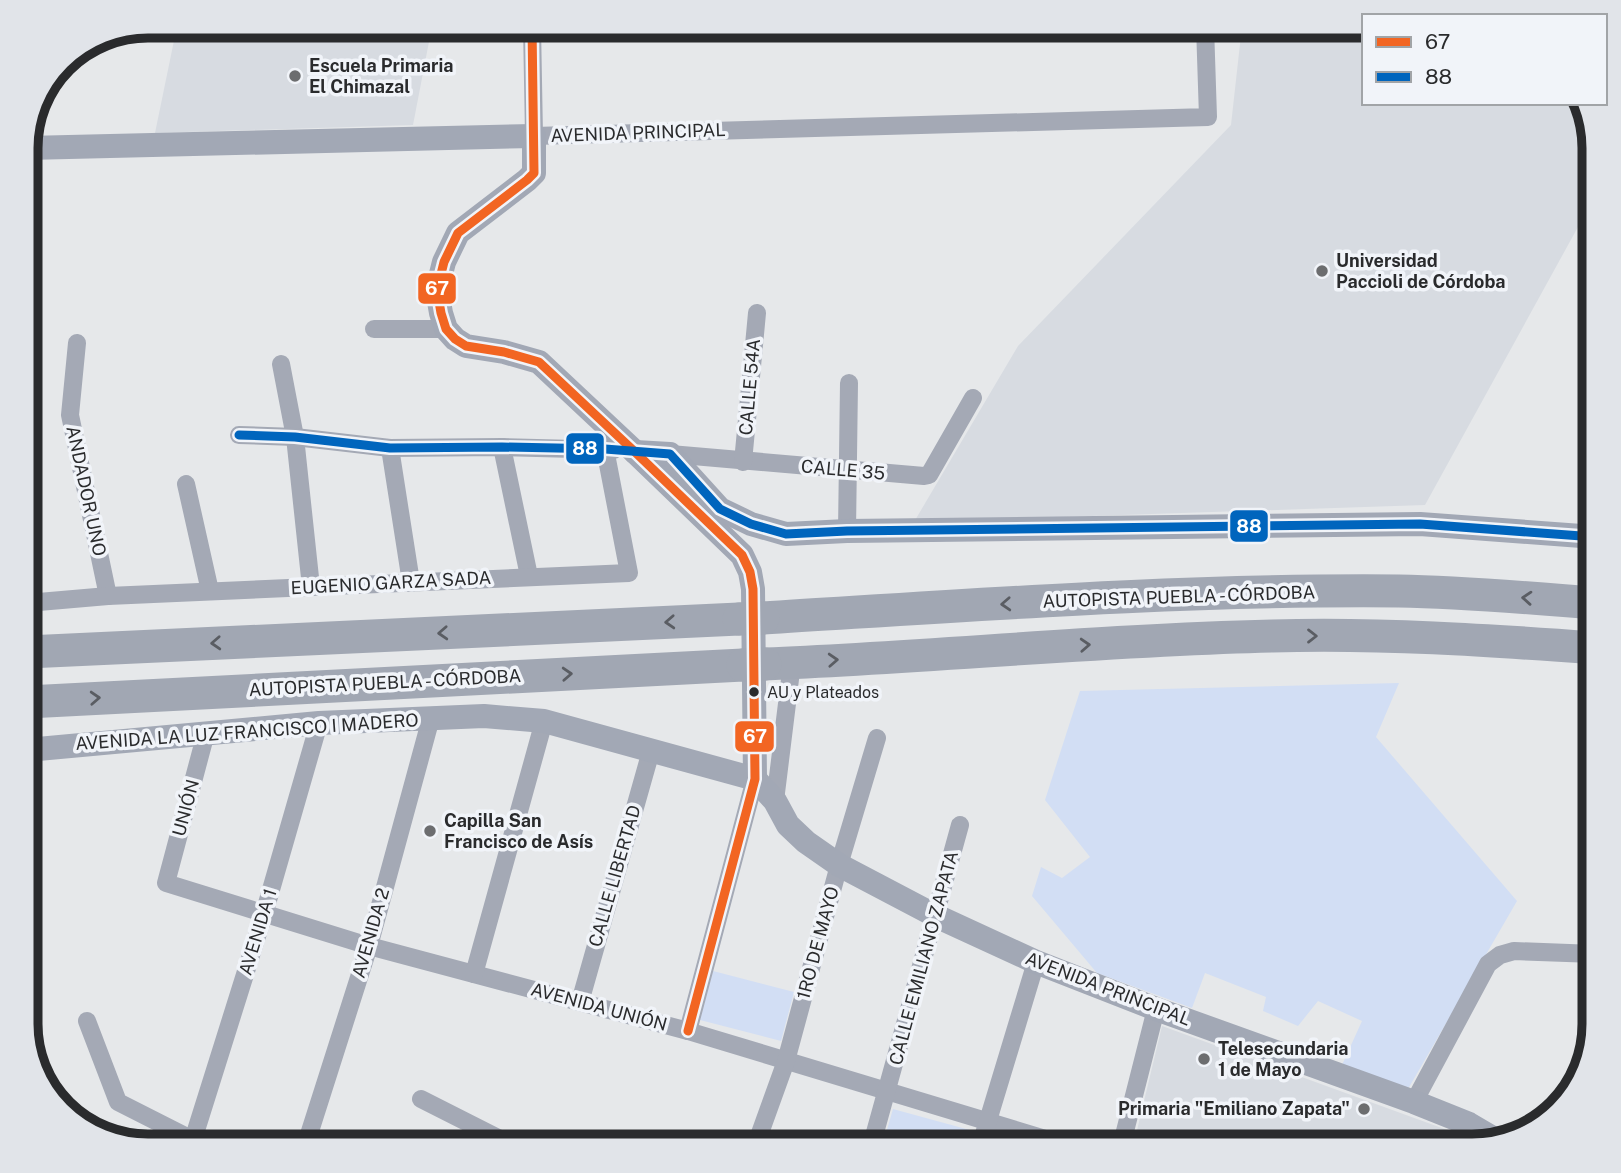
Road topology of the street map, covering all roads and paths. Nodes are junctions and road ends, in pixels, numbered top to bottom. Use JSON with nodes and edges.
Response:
{"nodes":[{"id":1,"x":532,"y":38,"type":"edge"},
{"id":2,"x":1205,"y":38,"type":"edge"},
{"id":3,"x":534,"y":136,"type":"junction"},
{"id":4,"x":39,"y":148,"type":"edge"},
{"id":5,"x":757,"y":313,"type":"dead end"},
{"id":6,"x":374,"y":329,"type":"dead end"},
{"id":7,"x":446,"y":329,"type":"junction"},
{"id":8,"x":77,"y":343,"type":"dead end"},
{"id":9,"x":281,"y":364,"type":"dead end"},
{"id":10,"x":849,"y":383,"type":"dead end"},
{"id":11,"x":973,"y":398,"type":"dead end"},
{"id":12,"x":239,"y":435,"type":"dead end"},
{"id":13,"x":295,"y":437,"type":"junction"},
{"id":14,"x":502,"y":447,"type":"junction"},
{"id":15,"x":390,"y":448,"type":"junction"},
{"id":16,"x":605,"y":449,"type":"junction"},
{"id":17,"x":635,"y":452,"type":"junction"},
{"id":18,"x":670,"y":454,"type":"junction"},
{"id":19,"x":743,"y":461,"type":"junction"},
{"id":20,"x":848,"y":471,"type":"junction"},
{"id":21,"x":186,"y":484,"type":"dead end"},
{"id":22,"x":847,"y":531,"type":"junction"},
{"id":23,"x":1582,"y":536,"type":"edge"},
{"id":24,"x":529,"y":576,"type":"junction"},
{"id":25,"x":411,"y":582,"type":"junction"},
{"id":26,"x":311,"y":587,"type":"junction"},
{"id":27,"x":209,"y":591,"type":"junction"},
{"id":28,"x":108,"y":596,"type":"junction"},
{"id":29,"x":39,"y":602,"type":"edge"},
{"id":30,"x":1582,"y":602,"type":"edge"},
{"id":31,"x":1582,"y":647,"type":"edge"},
{"id":32,"x":39,"y":651,"type":"edge"},
{"id":33,"x":766,"y":664,"type":"junction"},
{"id":34,"x":39,"y":701,"type":"edge"},
{"id":35,"x":431,"y":718,"type":"junction"},
{"id":36,"x":544,"y":721,"type":"junction"},
{"id":37,"x":319,"y":723,"type":"junction"},
{"id":38,"x":206,"y":733,"type":"junction"},
{"id":39,"x":877,"y":738,"type":"dead end"},
{"id":40,"x":39,"y":749,"type":"edge"},
{"id":41,"x":651,"y":751,"type":"junction"},
{"id":42,"x":755,"y":779,"type":"junction"},
{"id":43,"x":775,"y":801,"type":"junction"},
{"id":44,"x":960,"y":825,"type":"dead end"},
{"id":45,"x":839,"y":864,"type":"junction"},
{"id":46,"x":166,"y":883,"type":"joint"},
{"id":47,"x":264,"y":914,"type":"junction"},
{"id":48,"x":936,"y":916,"type":"junction"},
{"id":49,"x":369,"y":946,"type":"junction"},
{"id":50,"x":1582,"y":954,"type":"edge"},
{"id":51,"x":1036,"y":962,"type":"junction"},
{"id":52,"x":474,"y":974,"type":"junction"},
{"id":53,"x":579,"y":1002,"type":"junction"},
{"id":54,"x":1156,"y":1009,"type":"junction"},
{"id":55,"x":87,"y":1021,"type":"dead end"},
{"id":56,"x":688,"y":1031,"type":"junction"},
{"id":57,"x":786,"y":1061,"type":"junction"},
{"id":58,"x":887,"y":1091,"type":"junction"},
{"id":59,"x":422,"y":1099,"type":"dead end"},
{"id":60,"x":1414,"y":1102,"type":"junction"},
{"id":61,"x":987,"y":1122,"type":"junction"},
{"id":62,"x":181,"y":1134,"type":"edge"},
{"id":63,"x":195,"y":1134,"type":"edge"},
{"id":64,"x":309,"y":1134,"type":"edge"},
{"id":65,"x":491,"y":1134,"type":"edge"},
{"id":66,"x":760,"y":1134,"type":"edge"},
{"id":67,"x":874,"y":1134,"type":"edge"},
{"id":68,"x":984,"y":1134,"type":"edge"},
{"id":69,"x":1028,"y":1134,"type":"edge"},
{"id":70,"x":1124,"y":1134,"type":"edge"},
{"id":71,"x":1486,"y":1134,"type":"edge"}],
"edges":[{"from":1,"to":3,"type":"street"},
{"from":2,"to":3,"type":"street","name":"AVENIDA PRINCIPAL"},
{"from":3,"to":4,"type":"street","name":"AVENIDA PRINCIPAL"},
{"from":3,"to":7,"type":"street"},
{"from":5,"to":19,"type":"street","name":"CALLE 54A"},
{"from":6,"to":7,"type":"street"},
{"from":7,"to":17,"type":"street"},
{"from":8,"to":28,"type":"street","name":"ANDADOR UNO"},
{"from":9,"to":13,"type":"street"},
{"from":10,"to":20,"type":"street"},
{"from":11,"to":20,"type":"street","name":"CALLE 35"},
{"from":12,"to":13,"type":"street"},
{"from":13,"to":15,"type":"street"},
{"from":13,"to":26,"type":"street"},
{"from":14,"to":15,"type":"street"},
{"from":14,"to":16,"type":"street"},
{"from":14,"to":24,"type":"street"},
{"from":15,"to":25,"type":"street"},
{"from":16,"to":17,"type":"street"},
{"from":16,"to":24,"type":"street","name":"EUGENIO GARZA SADA"},
{"from":17,"to":18,"type":"street"},
{"from":17,"to":42,"type":"street"},
{"from":18,"to":19,"type":"street","name":"CALLE 35"},
{"from":18,"to":22,"type":"street"},
{"from":19,"to":20,"type":"street","name":"CALLE 35"},
{"from":20,"to":22,"type":"street"},
{"from":21,"to":27,"type":"street"},
{"from":22,"to":23,"type":"street"},
{"from":24,"to":25,"type":"street","name":"EUGENIO GARZA SADA"},
{"from":25,"to":26,"type":"street","name":"EUGENIO GARZA SADA"},
{"from":26,"to":27,"type":"street","name":"EUGENIO GARZA SADA"},
{"from":27,"to":28,"type":"street","name":"EUGENIO GARZA SADA"},
{"from":28,"to":29,"type":"street","name":"EUGENIO GARZA SADA"},
{"from":30,"to":32,"type":"highway","name":"AUTOPISTA PUEBLA - CÓRDOBA","one_way":true},
{"from":33,"to":31,"type":"highway","name":"AUTOPISTA PUEBLA - CÓRDOBA","one_way":true},
{"from":34,"to":33,"type":"highway","name":"AUTOPISTA PUEBLA - CÓRDOBA","one_way":true},
{"from":33,"to":43,"type":"street"},
{"from":35,"to":36,"type":"street","name":"AVENIDA LA LUZ FRANCISCO I MADERO"},
{"from":35,"to":37,"type":"street","name":"AVENIDA LA LUZ FRANCISCO I MADERO"},
{"from":35,"to":49,"type":"street","name":"AVENIDA 2"},
{"from":36,"to":41,"type":"street","name":"AVENIDA LA LUZ FRANCISCO I MADERO"},
{"from":36,"to":52,"type":"street"},
{"from":37,"to":38,"type":"street","name":"AVENIDA LA LUZ FRANCISCO I MADERO"},
{"from":37,"to":47,"type":"street","name":"AVENIDA 1"},
{"from":38,"to":40,"type":"street","name":"AVENIDA LA LUZ FRANCISCO I MADERO"},
{"from":38,"to":46,"type":"street","name":"UNIÓN"},
{"from":39,"to":45,"type":"street","name":"1RO DE MAYO"},
{"from":41,"to":42,"type":"street","name":"AVENIDA LA LUZ FRANCISCO I MADERO"},
{"from":41,"to":53,"type":"street","name":"CALLE LIBERTAD"},
{"from":42,"to":43,"type":"street","name":"AVENIDA PRINCIPAL"},
{"from":42,"to":56,"type":"street"},
{"from":43,"to":45,"type":"street","name":"AVENIDA PRINCIPAL"},
{"from":44,"to":48,"type":"street","name":"CALLE EMILIANO ZAPATA"},
{"from":45,"to":48,"type":"street","name":"AVENIDA PRINCIPAL"},
{"from":45,"to":57,"type":"street","name":"1RO DE MAYO"},
{"from":46,"to":47,"type":"street","name":"AVENIDA UNIÓN"},
{"from":47,"to":49,"type":"street","name":"AVENIDA UNIÓN"},
{"from":47,"to":63,"type":"street","name":"AVENIDA 1"},
{"from":48,"to":51,"type":"street","name":"AVENIDA PRINCIPAL"},
{"from":48,"to":58,"type":"street","name":"CALLE EMILIANO ZAPATA"},
{"from":49,"to":52,"type":"street","name":"AVENIDA UNIÓN"},
{"from":49,"to":64,"type":"street","name":"AVENIDA 2"},
{"from":50,"to":60,"type":"street"},
{"from":51,"to":54,"type":"street","name":"AVENIDA PRINCIPAL"},
{"from":51,"to":61,"type":"street"},
{"from":52,"to":53,"type":"street","name":"AVENIDA UNIÓN"},
{"from":53,"to":56,"type":"street","name":"AVENIDA UNIÓN"},
{"from":54,"to":60,"type":"street","name":"AVENIDA PRINCIPAL"},
{"from":54,"to":70,"type":"street"},
{"from":55,"to":62,"type":"street","name":"AVENIDA 1"},
{"from":56,"to":57,"type":"street","name":"AVENIDA UNIÓN"},
{"from":57,"to":58,"type":"street","name":"AVENIDA UNIÓN"},
{"from":57,"to":66,"type":"street","name":"1RO DE MAYO"},
{"from":58,"to":61,"type":"street","name":"AVENIDA UNIÓN"},
{"from":58,"to":67,"type":"street","name":"CALLE EMILIANO ZAPATA"},
{"from":59,"to":65,"type":"street"},
{"from":60,"to":71,"type":"street","name":"AVENIDA PRINCIPAL"},
{"from":61,"to":68,"type":"street"},
{"from":61,"to":69,"type":"street","name":"AVENIDA UNIÓN"}]}
